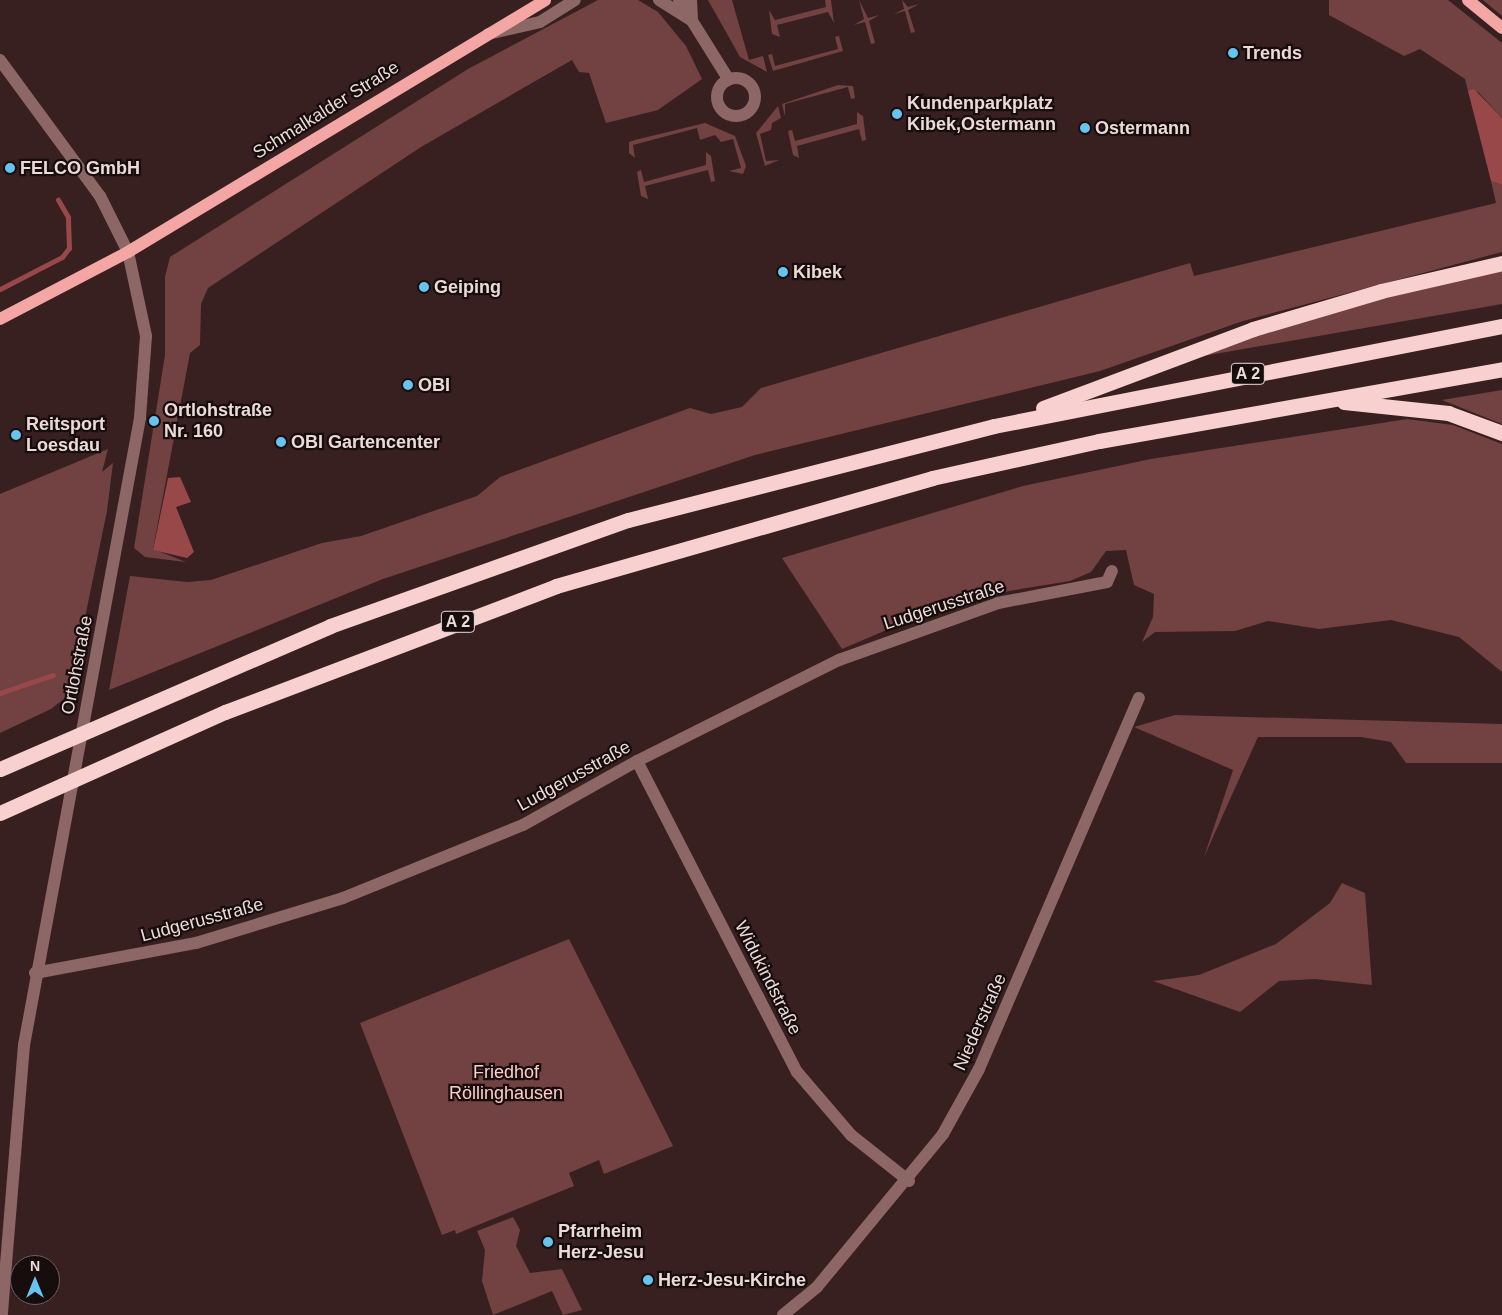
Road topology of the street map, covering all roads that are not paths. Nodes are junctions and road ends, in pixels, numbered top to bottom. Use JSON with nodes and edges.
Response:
{"nodes":[{"id":1,"x":545,"y":0,"type":"edge"},
{"id":2,"x":575,"y":0,"type":"edge"},
{"id":3,"x":659,"y":0,"type":"edge"},
{"id":4,"x":679,"y":0,"type":"edge"},
{"id":5,"x":691,"y":0,"type":"edge"},
{"id":6,"x":1468,"y":0,"type":"edge"},
{"id":7,"x":692,"y":20,"type":"junction"},
{"id":8,"x":1502,"y":28,"type":"edge"},
{"id":9,"x":488,"y":34,"type":"junction"},
{"id":10,"x":0,"y":60,"type":"edge"},
{"id":11,"x":729,"y":80,"type":"dead end"},
{"id":12,"x":128,"y":252,"type":"junction"},
{"id":13,"x":1502,"y":263,"type":"edge"},
{"id":14,"x":0,"y":319,"type":"edge"},
{"id":15,"x":1502,"y":326,"type":"edge"},
{"id":16,"x":1502,"y":369,"type":"edge"},
{"id":17,"x":1325,"y":400,"type":"junction"},
{"id":18,"x":994,"y":426,"type":"junction"},
{"id":19,"x":1502,"y":433,"type":"edge"},
{"id":20,"x":1112,"y":571,"type":"dead end"},
{"id":21,"x":1139,"y":698,"type":"dead end"},
{"id":22,"x":637,"y":760,"type":"junction"},
{"id":23,"x":0,"y":769,"type":"edge"},
{"id":24,"x":0,"y":813,"type":"edge"},
{"id":25,"x":35,"y":973,"type":"junction"},
{"id":26,"x":909,"y":1181,"type":"junction"},
{"id":27,"x":2,"y":1315,"type":"edge"},
{"id":28,"x":783,"y":1315,"type":"edge"}],
"edges":[{"from":1,"to":9,"type":"main road","name":"Schmalkalder Straße"},
{"from":2,"to":9,"type":"street"},
{"from":3,"to":7,"type":"street"},
{"from":4,"to":7,"type":"street"},
{"from":5,"to":7,"type":"street"},
{"from":6,"to":8,"type":"main road"},
{"from":7,"to":11,"type":"street"},
{"from":9,"to":12,"type":"main road","name":"Schmalkalder Straße"},
{"from":10,"to":12,"type":"street","name":"Ortlohstraße"},
{"from":12,"to":14,"type":"main road","name":"Schmalkalder Straße"},
{"from":12,"to":25,"type":"street","name":"Ortlohstraße"},
{"from":13,"to":18,"type":"highway"},
{"from":15,"to":18,"type":"highway","number":"A 2"},
{"from":16,"to":17,"type":"highway","number":"A 2"},
{"from":17,"to":19,"type":"highway"},
{"from":17,"to":24,"type":"highway","number":"A 2"},
{"from":18,"to":23,"type":"highway","number":"A 2"},
{"from":20,"to":22,"type":"street","name":"Ludgerusstraße"},
{"from":21,"to":26,"type":"street","name":"Niederstraße"},
{"from":22,"to":25,"type":"street","name":"Ludgerusstraße"},
{"from":22,"to":26,"type":"street","name":"Widukindstraße"},
{"from":25,"to":27,"type":"street","name":"Ortlohstraße"},
{"from":26,"to":28,"type":"street","name":"Niederstraße"}]}
